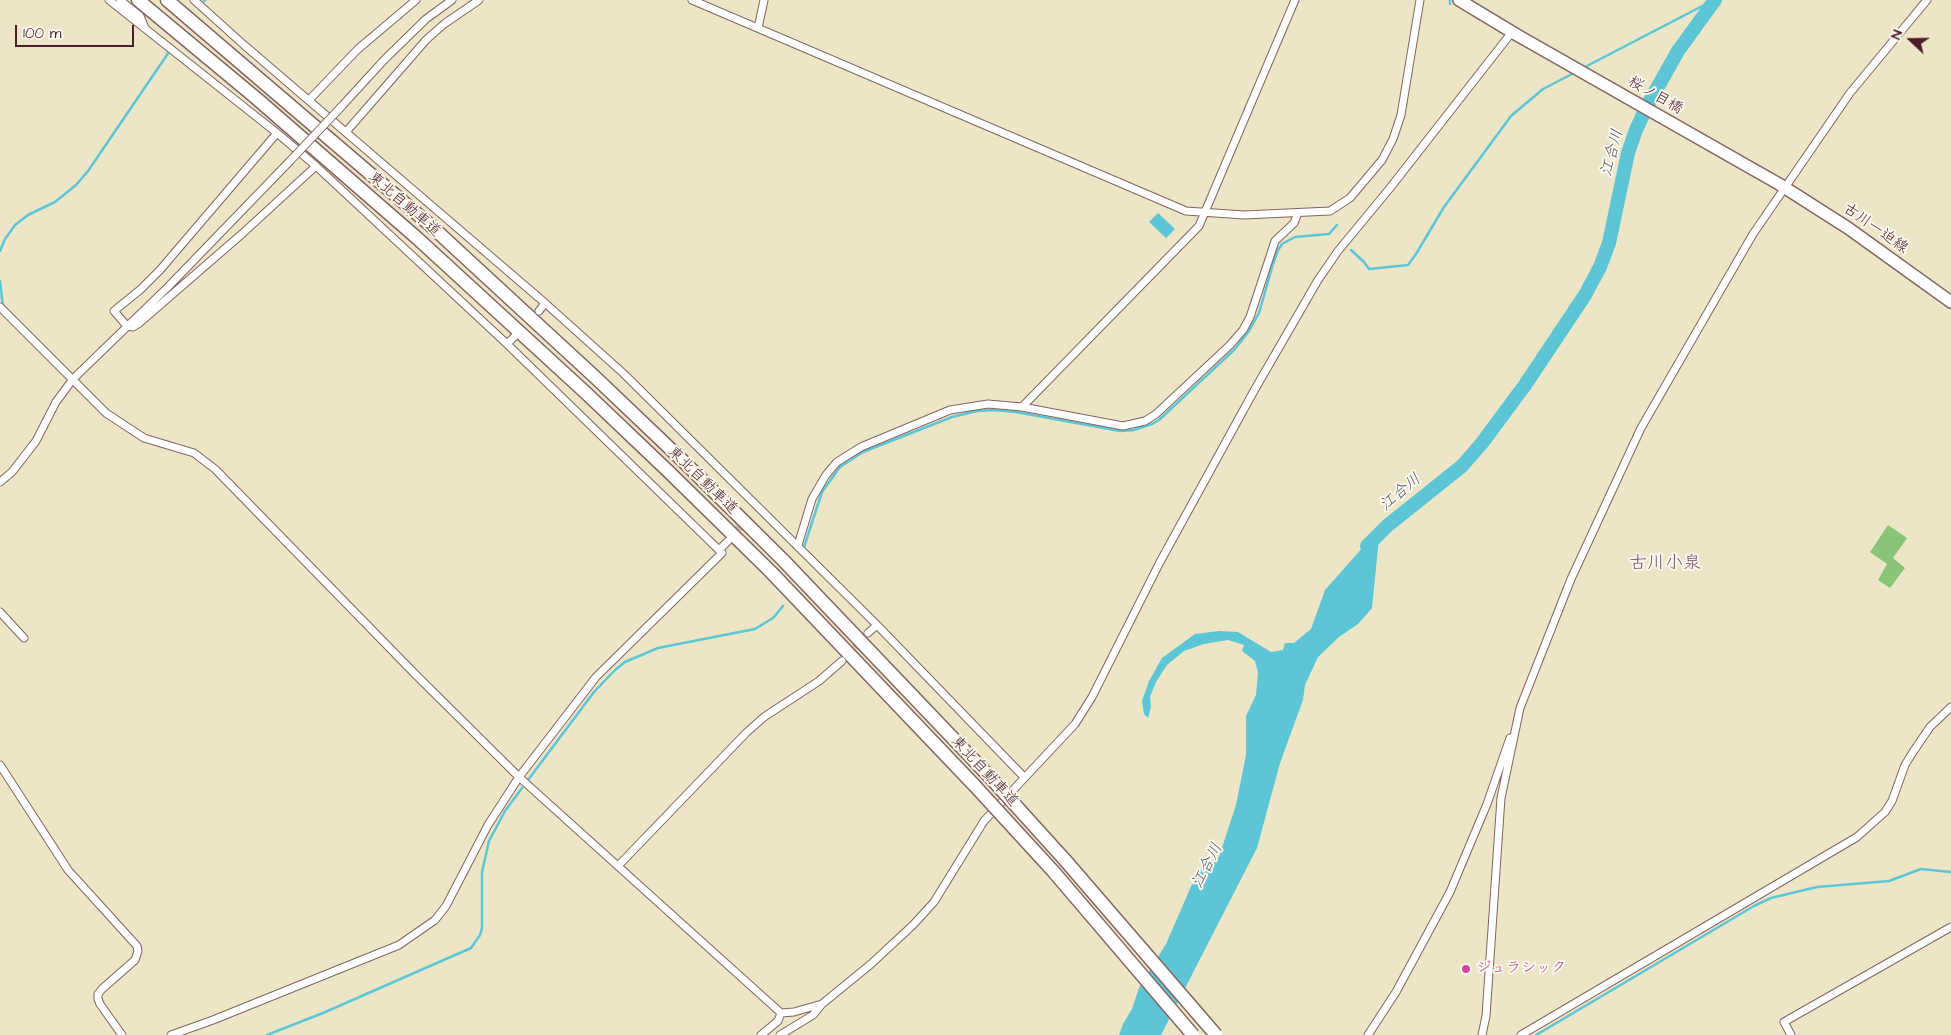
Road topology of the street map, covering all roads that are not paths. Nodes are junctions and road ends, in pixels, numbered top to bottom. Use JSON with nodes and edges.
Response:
{"nodes":[{"id":1,"x":109,"y":0,"type":"edge"},
{"id":2,"x":120,"y":0,"type":"edge"},
{"id":3,"x":138,"y":0,"type":"edge"},
{"id":4,"x":168,"y":0,"type":"edge"},
{"id":5,"x":194,"y":0,"type":"edge"},
{"id":6,"x":416,"y":0,"type":"edge"},
{"id":7,"x":452,"y":0,"type":"edge"},
{"id":8,"x":479,"y":0,"type":"edge"},
{"id":9,"x":692,"y":0,"type":"edge"},
{"id":10,"x":764,"y":0,"type":"edge"},
{"id":11,"x":1295,"y":0,"type":"edge"},
{"id":12,"x":1420,"y":0,"type":"edge"},
{"id":13,"x":1459,"y":0,"type":"edge"},
{"id":14,"x":1927,"y":0,"type":"edge"},
{"id":15,"x":145,"y":28,"type":"junction"},
{"id":16,"x":758,"y":28,"type":"junction"},
{"id":17,"x":1514,"y":34,"type":"junction"},
{"id":18,"x":309,"y":100,"type":"junction"},
{"id":19,"x":346,"y":132,"type":"junction"},
{"id":20,"x":277,"y":133,"type":"junction"},
{"id":21,"x":316,"y":166,"type":"junction"},
{"id":22,"x":1783,"y":186,"type":"junction"},
{"id":23,"x":1206,"y":213,"type":"junction"},
{"id":24,"x":1298,"y":213,"type":"junction"},
{"id":25,"x":1951,"y":302,"type":"edge"},
{"id":26,"x":545,"y":303,"type":"junction"},
{"id":27,"x":2,"y":308,"type":"edge"},
{"id":28,"x":539,"y":311,"type":"dead end"},
{"id":29,"x":127,"y":326,"type":"junction"},
{"id":30,"x":514,"y":337,"type":"dead end"},
{"id":31,"x":507,"y":344,"type":"junction"},
{"id":32,"x":74,"y":379,"type":"junction"},
{"id":33,"x":1022,"y":407,"type":"junction"},
{"id":34,"x":0,"y":482,"type":"edge"},
{"id":35,"x":759,"y":507,"type":"junction"},
{"id":36,"x":752,"y":514,"type":"tunnel mouth"},
{"id":37,"x":728,"y":541,"type":"tunnel mouth"},
{"id":38,"x":798,"y":545,"type":"junction"},
{"id":39,"x":719,"y":550,"type":"junction"},
{"id":40,"x":0,"y":612,"type":"edge"},
{"id":41,"x":877,"y":625,"type":"junction"},
{"id":42,"x":868,"y":633,"type":"tunnel mouth"},
{"id":43,"x":24,"y":638,"type":"dead end"},
{"id":44,"x":842,"y":661,"type":"tunnel mouth"},
{"id":45,"x":1951,"y":707,"type":"edge"},
{"id":46,"x":1520,"y":708,"type":"junction"},
{"id":47,"x":0,"y":765,"type":"edge"},
{"id":48,"x":519,"y":778,"type":"junction"},
{"id":49,"x":1024,"y":778,"type":"junction"},
{"id":50,"x":618,"y":866,"type":"junction"},
{"id":51,"x":1951,"y":927,"type":"edge"},
{"id":52,"x":822,"y":1004,"type":"junction"},
{"id":53,"x":781,"y":1013,"type":"junction"},
{"id":54,"x":122,"y":1035,"type":"edge"},
{"id":55,"x":171,"y":1035,"type":"edge"},
{"id":56,"x":761,"y":1035,"type":"edge"},
{"id":57,"x":780,"y":1035,"type":"edge"},
{"id":58,"x":1193,"y":1035,"type":"edge"},
{"id":59,"x":1216,"y":1035,"type":"edge"},
{"id":60,"x":1368,"y":1035,"type":"edge"},
{"id":61,"x":1482,"y":1035,"type":"edge"},
{"id":62,"x":1521,"y":1035,"type":"edge"},
{"id":63,"x":1791,"y":1035,"type":"edge"}],
"edges":[{"from":1,"to":15,"type":"street"},
{"from":2,"to":15,"type":"street"},
{"from":3,"to":58,"type":"highway","name":"東北自動車道","bridge":true},
{"from":4,"to":59,"type":"highway","name":"東北自動車道","bridge":true},
{"from":5,"to":18,"type":"street"},
{"from":6,"to":18,"type":"street"},
{"from":7,"to":29,"type":"street","bridge":true},
{"from":8,"to":19,"type":"street"},
{"from":9,"to":16,"type":"street"},
{"from":10,"to":16,"type":"street"},
{"from":11,"to":23,"type":"street"},
{"from":12,"to":24,"type":"street"},
{"from":13,"to":17,"type":"main road"},
{"from":14,"to":22,"type":"street"},
{"from":15,"to":20,"type":"street"},
{"from":16,"to":23,"type":"street"},
{"from":17,"to":22,"type":"main road","name":"桜ノ目橋"},
{"from":17,"to":49,"type":"street"},
{"from":18,"to":19,"type":"street"},
{"from":19,"to":26,"type":"street"},
{"from":20,"to":21,"type":"street"},
{"from":20,"to":29,"type":"street"},
{"from":21,"to":29,"type":"street"},
{"from":21,"to":31,"type":"street"},
{"from":22,"to":25,"type":"main road","name":"古川一迫線"},
{"from":22,"to":46,"type":"street"},
{"from":23,"to":24,"type":"street"},
{"from":23,"to":33,"type":"street"},
{"from":24,"to":33,"type":"street"},
{"from":26,"to":28,"type":"street"},
{"from":26,"to":35,"type":"street"},
{"from":27,"to":32,"type":"street"},
{"from":29,"to":32,"type":"street"},
{"from":30,"to":31,"type":"street"},
{"from":31,"to":39,"type":"street"},
{"from":32,"to":34,"type":"street"},
{"from":32,"to":48,"type":"street"},
{"from":33,"to":38,"type":"street"},
{"from":35,"to":36,"type":"street"},
{"from":35,"to":38,"type":"street"},
{"from":37,"to":39,"type":"street"},
{"from":38,"to":41,"type":"street"},
{"from":39,"to":48,"type":"street"},
{"from":40,"to":43,"type":"street"},
{"from":41,"to":42,"type":"street"},
{"from":41,"to":49,"type":"street"},
{"from":44,"to":50,"type":"street"},
{"from":45,"to":62,"type":"street"},
{"from":46,"to":60,"type":"street"},
{"from":46,"to":61,"type":"street"},
{"from":47,"to":54,"type":"street"},
{"from":48,"to":50,"type":"street"},
{"from":48,"to":55,"type":"street"},
{"from":49,"to":52,"type":"street"},
{"from":50,"to":53,"type":"street"},
{"from":51,"to":63,"type":"street"},
{"from":52,"to":53,"type":"street"},
{"from":52,"to":57,"type":"street"},
{"from":53,"to":56,"type":"street"}]}
